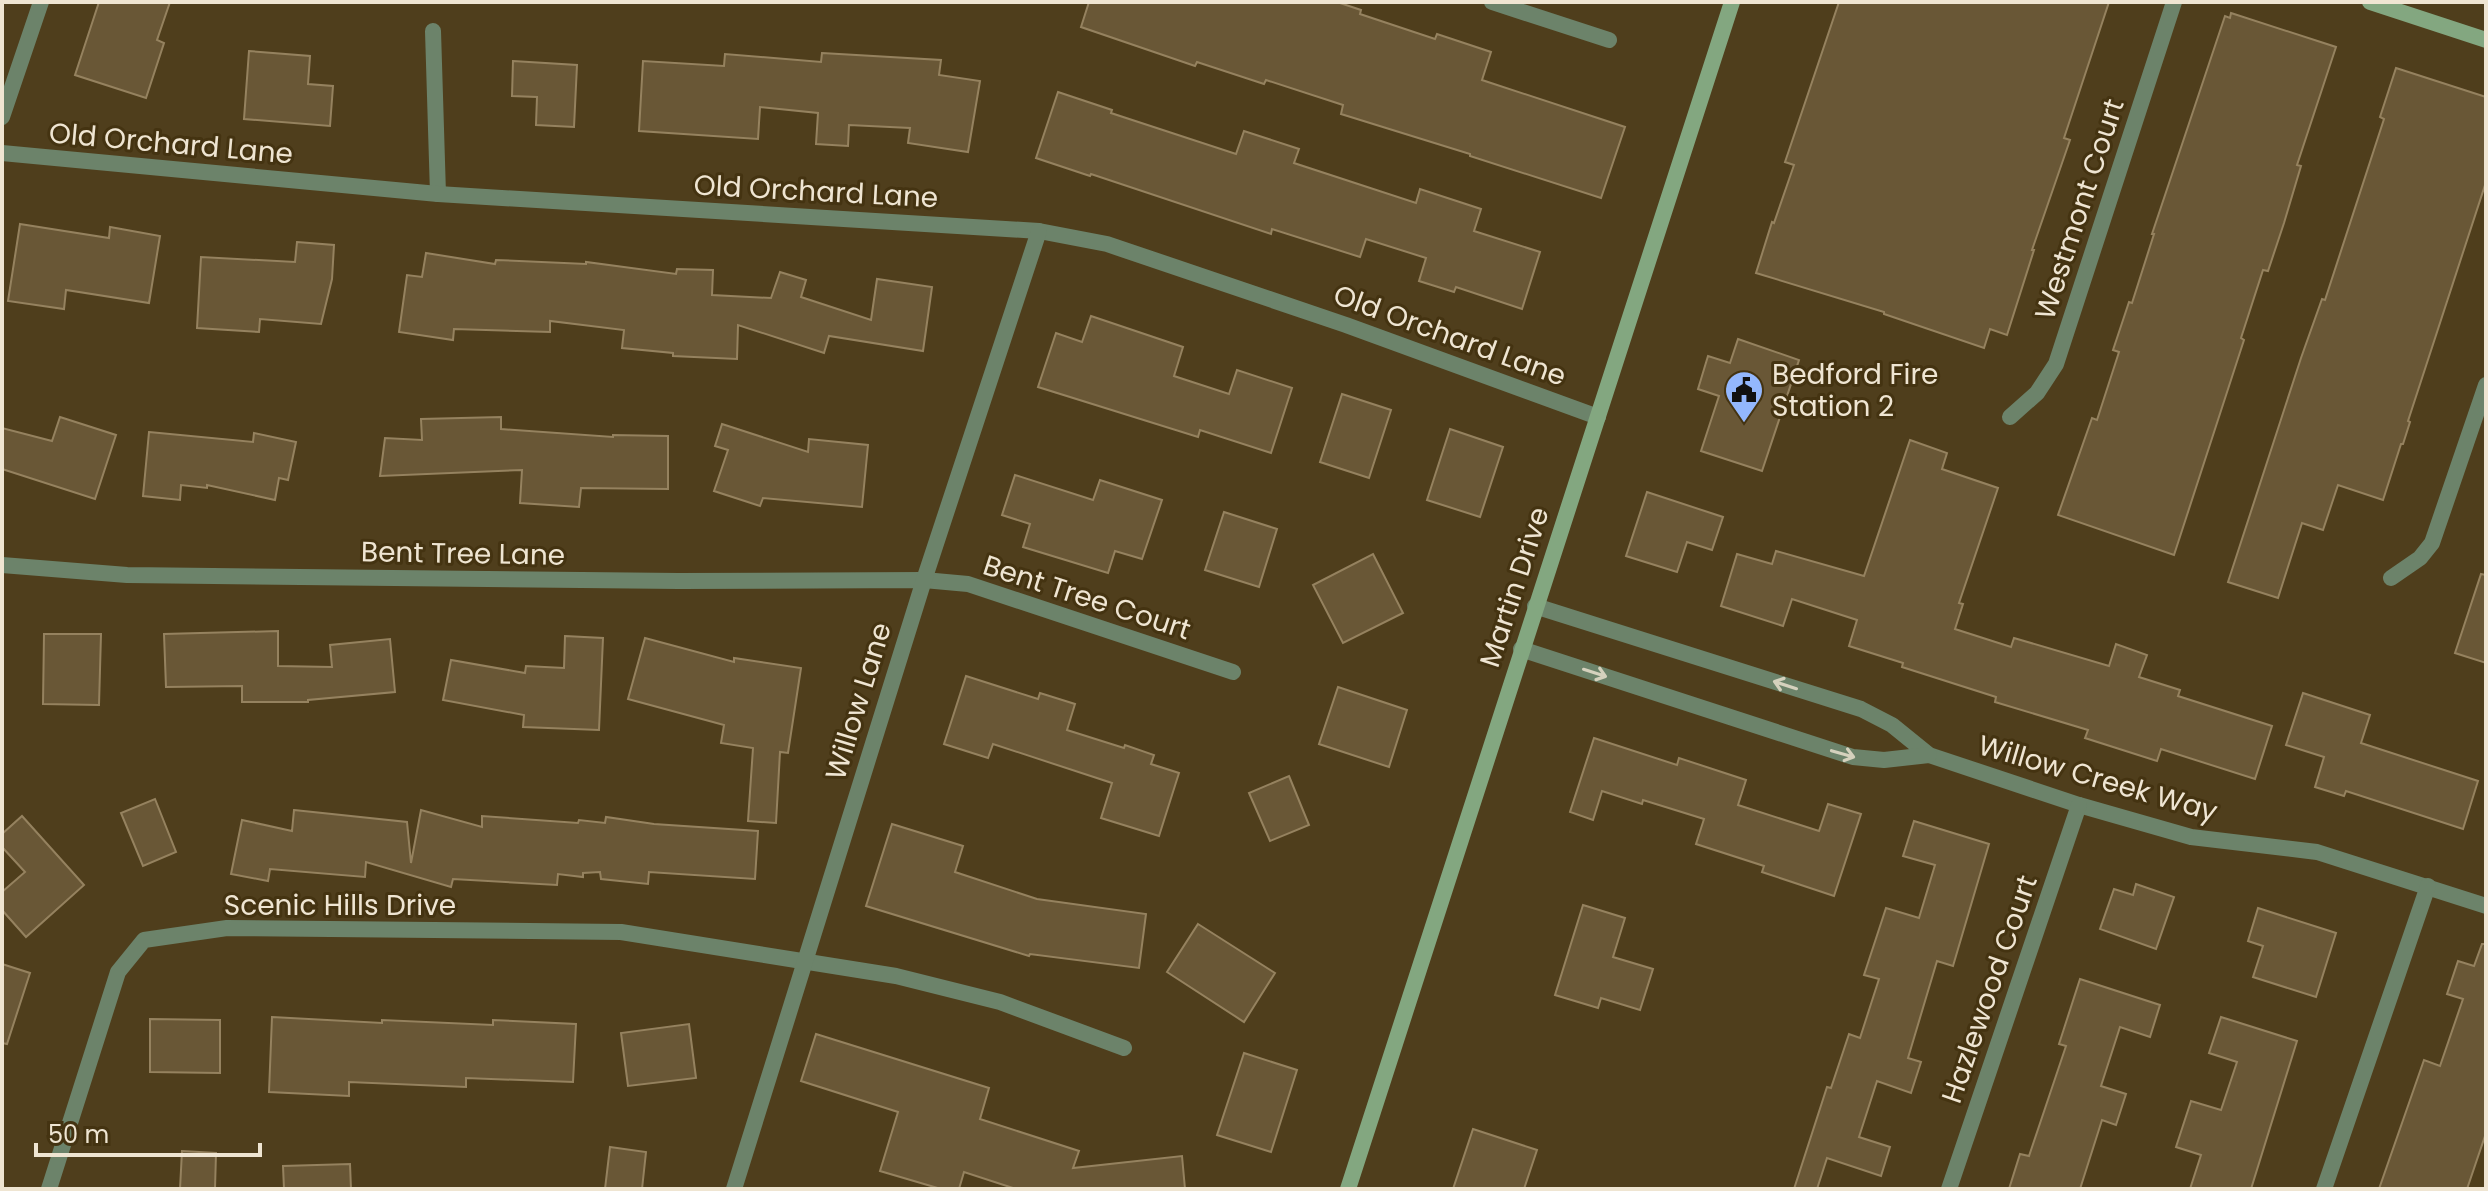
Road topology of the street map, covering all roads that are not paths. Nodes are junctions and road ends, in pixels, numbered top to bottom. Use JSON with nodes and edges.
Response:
{"nodes":[{"id":1,"x":41,"y":2,"type":"edge"},
{"id":2,"x":1492,"y":2,"type":"edge"},
{"id":3,"x":1732,"y":2,"type":"edge"},
{"id":4,"x":2174,"y":2,"type":"edge"},
{"id":5,"x":2370,"y":2,"type":"edge"},
{"id":6,"x":433,"y":31,"type":"dead end"},
{"id":7,"x":1609,"y":40,"type":"dead end"},
{"id":8,"x":2486,"y":40,"type":"edge"},
{"id":9,"x":2,"y":117,"type":"edge"},
{"id":10,"x":2,"y":153,"type":"edge"},
{"id":11,"x":438,"y":194,"type":"junction"},
{"id":12,"x":1039,"y":231,"type":"junction"},
{"id":13,"x":2486,"y":385,"type":"edge"},
{"id":14,"x":1598,"y":417,"type":"junction"},
{"id":15,"x":2010,"y":417,"type":"dead end"},
{"id":16,"x":2,"y":565,"type":"edge"},
{"id":17,"x":2391,"y":578,"type":"dead end"},
{"id":18,"x":924,"y":580,"type":"junction"},
{"id":19,"x":1535,"y":606,"type":"junction"},
{"id":20,"x":1521,"y":649,"type":"junction"},
{"id":21,"x":1233,"y":672,"type":"dead end"},
{"id":22,"x":1929,"y":755,"type":"junction"},
{"id":23,"x":2079,"y":805,"type":"junction"},
{"id":24,"x":2428,"y":886,"type":"junction"},
{"id":25,"x":2486,"y":906,"type":"edge"},
{"id":26,"x":804,"y":960,"type":"junction"},
{"id":27,"x":1124,"y":1048,"type":"dead end"},
{"id":28,"x":49,"y":1189,"type":"edge"},
{"id":29,"x":734,"y":1189,"type":"edge"},
{"id":30,"x":1348,"y":1189,"type":"edge"},
{"id":31,"x":1949,"y":1189,"type":"edge"},
{"id":32,"x":2324,"y":1189,"type":"edge"}],
"edges":[{"from":1,"to":9,"type":"street"},
{"from":2,"to":7,"type":"street"},
{"from":3,"to":14,"type":"street","name":"Martin Drive"},
{"from":4,"to":15,"type":"street","name":"Westmont Court"},
{"from":5,"to":8,"type":"street"},
{"from":6,"to":11,"type":"street"},
{"from":10,"to":11,"type":"street","name":"Old Orchard Lane"},
{"from":11,"to":12,"type":"street","name":"Old Orchard Lane"},
{"from":12,"to":14,"type":"street","name":"Old Orchard Lane"},
{"from":12,"to":18,"type":"street","name":"Willow Lane"},
{"from":13,"to":17,"type":"street"},
{"from":14,"to":19,"type":"street","name":"Martin Drive"},
{"from":16,"to":18,"type":"street","name":"Bent Tree Lane"},
{"from":18,"to":21,"type":"street","name":"Bent Tree Court"},
{"from":18,"to":26,"type":"street","name":"Willow Lane"},
{"from":19,"to":20,"type":"street","name":"Martin Drive"},
{"from":22,"to":19,"type":"street","name":"Willow Creek Way","one_way":true},
{"from":20,"to":22,"type":"street","name":"Willow Creek Way","one_way":true},
{"from":20,"to":30,"type":"street","name":"Martin Drive"},
{"from":22,"to":23,"type":"street","name":"Willow Creek Way"},
{"from":23,"to":24,"type":"street","name":"Willow Creek Way"},
{"from":23,"to":31,"type":"street","name":"Hazlewood Court"},
{"from":24,"to":25,"type":"street","name":"Willow Creek Way"},
{"from":24,"to":32,"type":"street"},
{"from":26,"to":27,"type":"street","name":"Scenic Hills Drive"},
{"from":26,"to":28,"type":"street","name":"Scenic Hills Drive"},
{"from":26,"to":29,"type":"street","name":"Willow Lane"}]}
